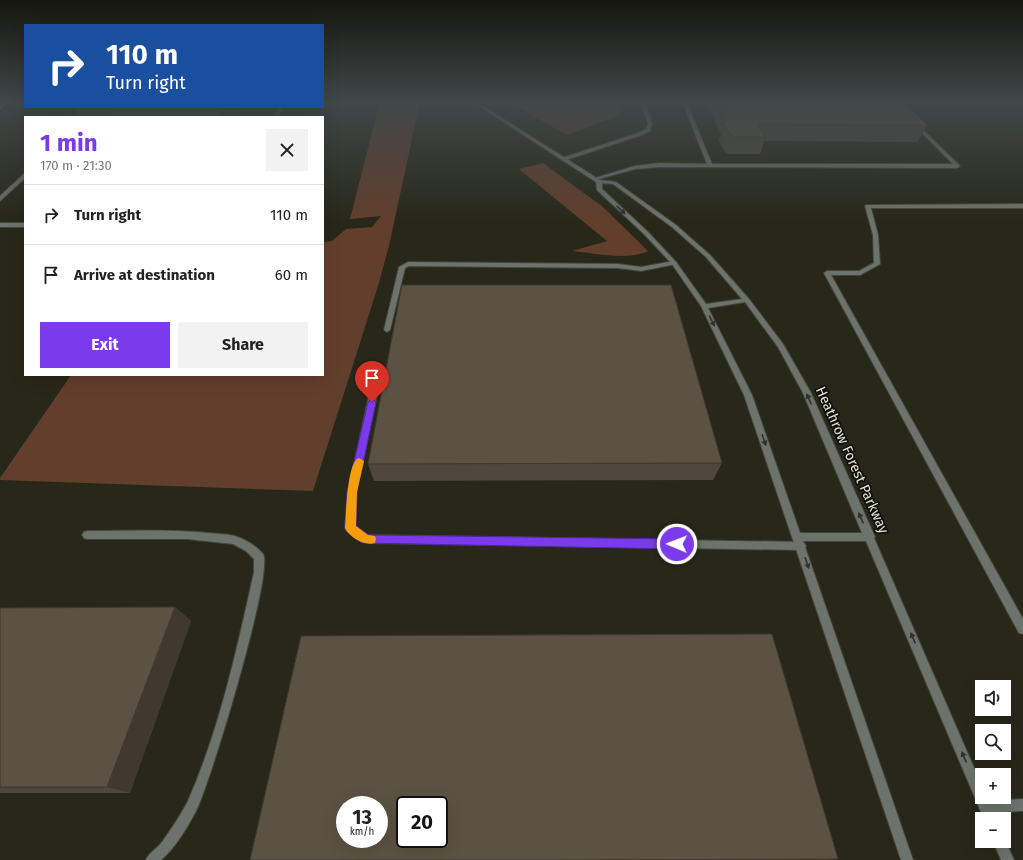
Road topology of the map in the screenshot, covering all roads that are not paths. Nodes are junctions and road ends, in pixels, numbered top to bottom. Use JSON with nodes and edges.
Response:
{"nodes":[{"id":1,"x":536,"y":141,"type":"edge"},
{"id":2,"x":618,"y":141,"type":"edge"},
{"id":3,"x":701,"y":141,"type":"edge"},
{"id":4,"x":933,"y":141,"type":"edge"},
{"id":5,"x":564,"y":159,"type":"junction"},
{"id":6,"x":710,"y":164,"type":"junction"},
{"id":7,"x":24,"y":176,"type":"edge"},
{"id":8,"x":598,"y":180,"type":"junction"},
{"id":9,"x":0,"y":199,"type":"edge"},
{"id":10,"x":1023,"y":206,"type":"edge"},
{"id":11,"x":0,"y":225,"type":"edge"},
{"id":12,"x":24,"y":226,"type":"edge"},
{"id":13,"x":674,"y":263,"type":"junction"},
{"id":14,"x":747,"y":300,"type":"junction"},
{"id":15,"x":704,"y":306,"type":"junction"},
{"id":16,"x":387,"y":330,"type":"dead end"},
{"id":17,"x":378,"y":372,"type":"dead end"},
{"id":18,"x":87,"y":535,"type":"dead end"},
{"id":19,"x":798,"y":537,"type":"junction"},
{"id":20,"x":870,"y":537,"type":"junction"},
{"id":21,"x":801,"y":546,"type":"junction"},
{"id":22,"x":1023,"y":629,"type":"edge"},
{"id":23,"x":1023,"y":805,"type":"edge"},
{"id":24,"x":985,"y":807,"type":"junction"},
{"id":25,"x":987,"y":812,"type":"edge"},
{"id":26,"x":1002,"y":848,"type":"edge"},
{"id":27,"x":152,"y":860,"type":"edge"},
{"id":28,"x":907,"y":860,"type":"edge"},
{"id":29,"x":1008,"y":860,"type":"edge"}],
"edges":[{"from":1,"to":5,"type":"street","name":"Heathrow Forest Parkway"},
{"from":2,"to":5,"type":"street"},
{"from":3,"to":6,"type":"street"},
{"from":4,"to":6,"type":"street"},
{"from":5,"to":8,"type":"street","name":"Heathrow Forest Parkway"},
{"from":6,"to":8,"type":"street"},
{"from":7,"to":9,"type":"street"},
{"from":8,"to":13,"type":"street","one_way":true},
{"from":8,"to":14,"type":"street","name":"Heathrow Forest Parkway"},
{"from":10,"to":22,"type":"street"},
{"from":11,"to":12,"type":"street"},
{"from":13,"to":15,"type":"street"},
{"from":13,"to":16,"type":"street"},
{"from":14,"to":15,"type":"street"},
{"from":20,"to":14,"type":"street","name":"Heathrow Forest Parkway","one_way":true},
{"from":15,"to":19,"type":"street","one_way":true},
{"from":17,"to":21,"type":"street"},
{"from":18,"to":27,"type":"street"},
{"from":19,"to":20,"type":"street"},
{"from":19,"to":21,"type":"street"},
{"from":24,"to":20,"type":"street","name":"Heathrow Forest Parkway","one_way":true},
{"from":21,"to":28,"type":"street","one_way":true},
{"from":23,"to":24,"type":"street"},
{"from":24,"to":25,"type":"street","name":"Heathrow Forest Parkway"},
{"from":26,"to":29,"type":"street"}]}
